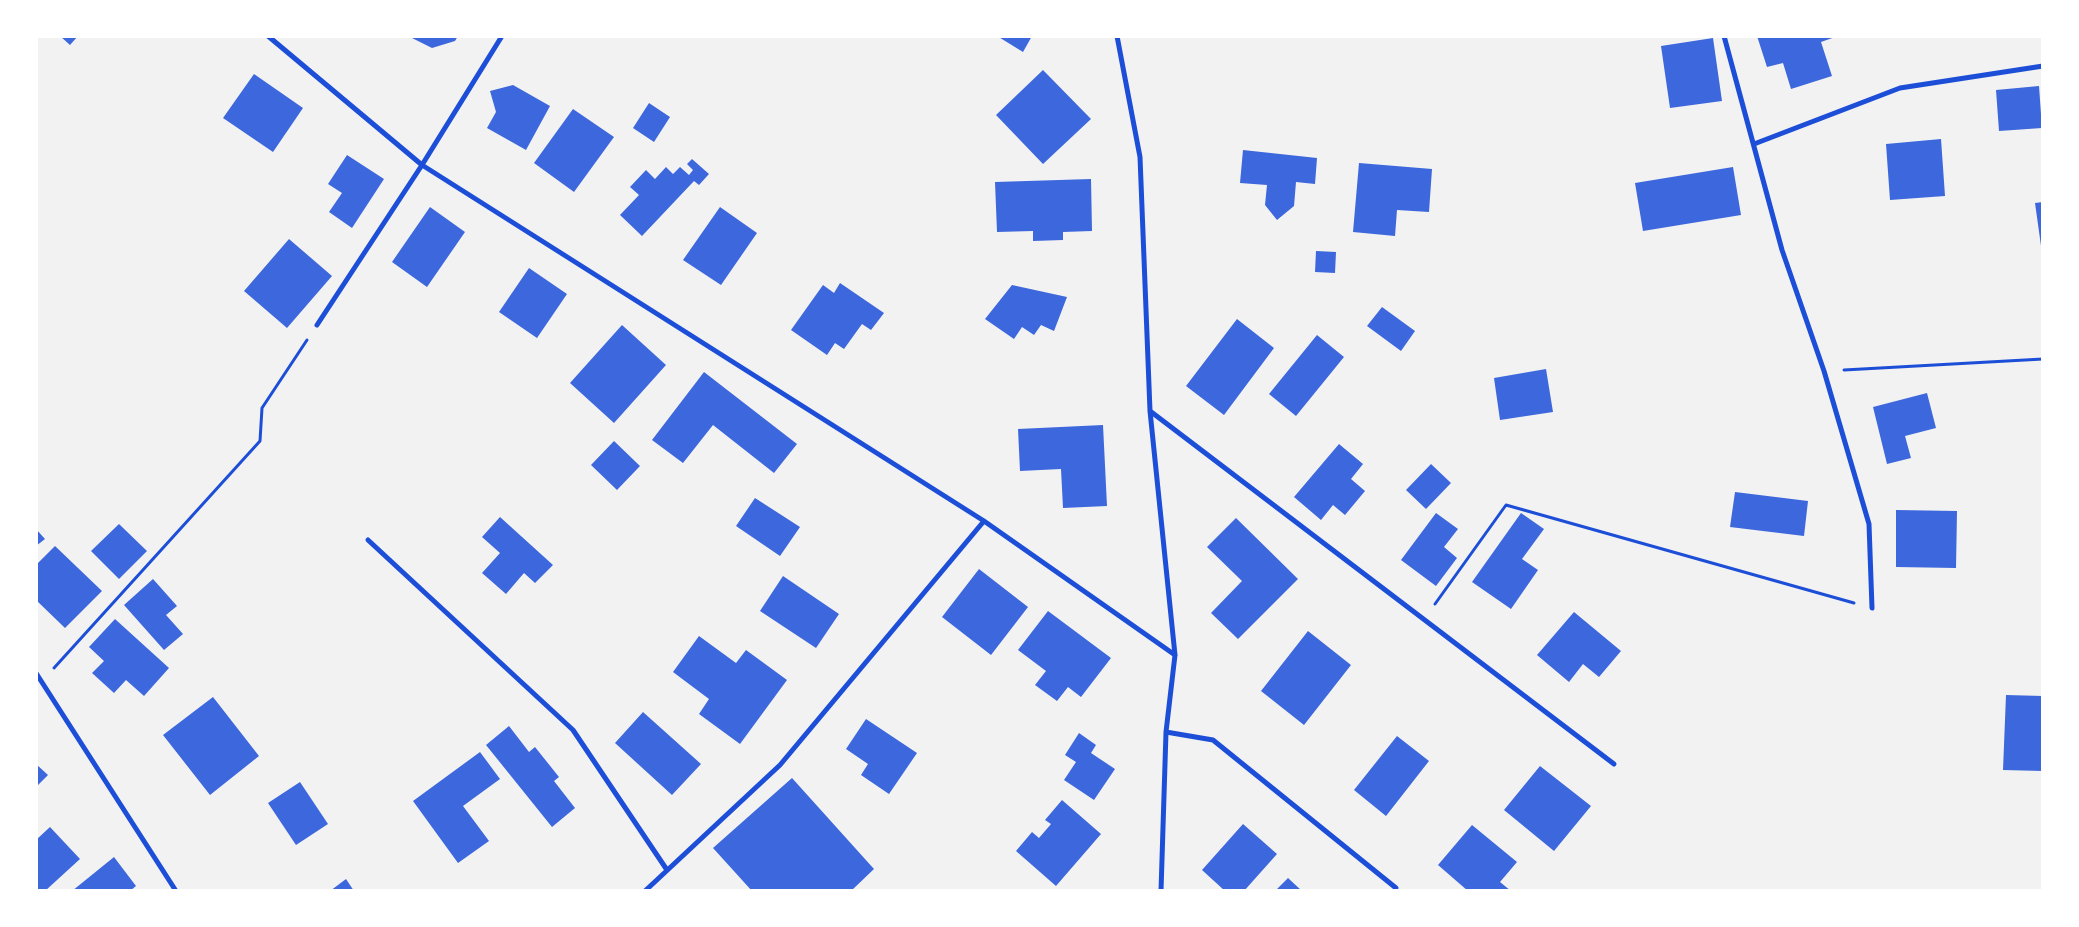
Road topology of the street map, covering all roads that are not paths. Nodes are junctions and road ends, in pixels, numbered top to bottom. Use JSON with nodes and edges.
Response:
{"nodes":[{"id":1,"x":268,"y":36,"type":"edge"},
{"id":2,"x":502,"y":36,"type":"edge"},
{"id":3,"x":1117,"y":36,"type":"edge"},
{"id":4,"x":1724,"y":36,"type":"edge"},
{"id":5,"x":2043,"y":66,"type":"edge"},
{"id":6,"x":1754,"y":144,"type":"junction"},
{"id":7,"x":422,"y":164,"type":"junction"},
{"id":8,"x":317,"y":325,"type":"road end"},
{"id":9,"x":1150,"y":411,"type":"junction"},
{"id":10,"x":984,"y":521,"type":"junction"},
{"id":11,"x":368,"y":540,"type":"dead end"},
{"id":12,"x":1872,"y":608,"type":"road end"},
{"id":13,"x":1175,"y":655,"type":"junction"},
{"id":14,"x":36,"y":673,"type":"edge"},
{"id":15,"x":1166,"y":732,"type":"junction"},
{"id":16,"x":1614,"y":764,"type":"dead end"},
{"id":17,"x":667,"y":870,"type":"junction"},
{"id":18,"x":1396,"y":888,"type":"dead end"},
{"id":19,"x":176,"y":891,"type":"edge"},
{"id":20,"x":645,"y":891,"type":"edge"},
{"id":21,"x":1161,"y":891,"type":"edge"}],
"edges":[{"from":1,"to":7,"type":"street"},
{"from":2,"to":7,"type":"street"},
{"from":3,"to":9,"type":"street"},
{"from":4,"to":6,"type":"street"},
{"from":5,"to":6,"type":"street"},
{"from":6,"to":12,"type":"street"},
{"from":7,"to":8,"type":"street"},
{"from":7,"to":10,"type":"street"},
{"from":9,"to":13,"type":"street"},
{"from":9,"to":16,"type":"street"},
{"from":10,"to":13,"type":"street"},
{"from":10,"to":17,"type":"street"},
{"from":11,"to":17,"type":"street"},
{"from":13,"to":15,"type":"street"},
{"from":14,"to":19,"type":"street"},
{"from":15,"to":18,"type":"street"},
{"from":15,"to":21,"type":"street"},
{"from":17,"to":20,"type":"street"}]}
